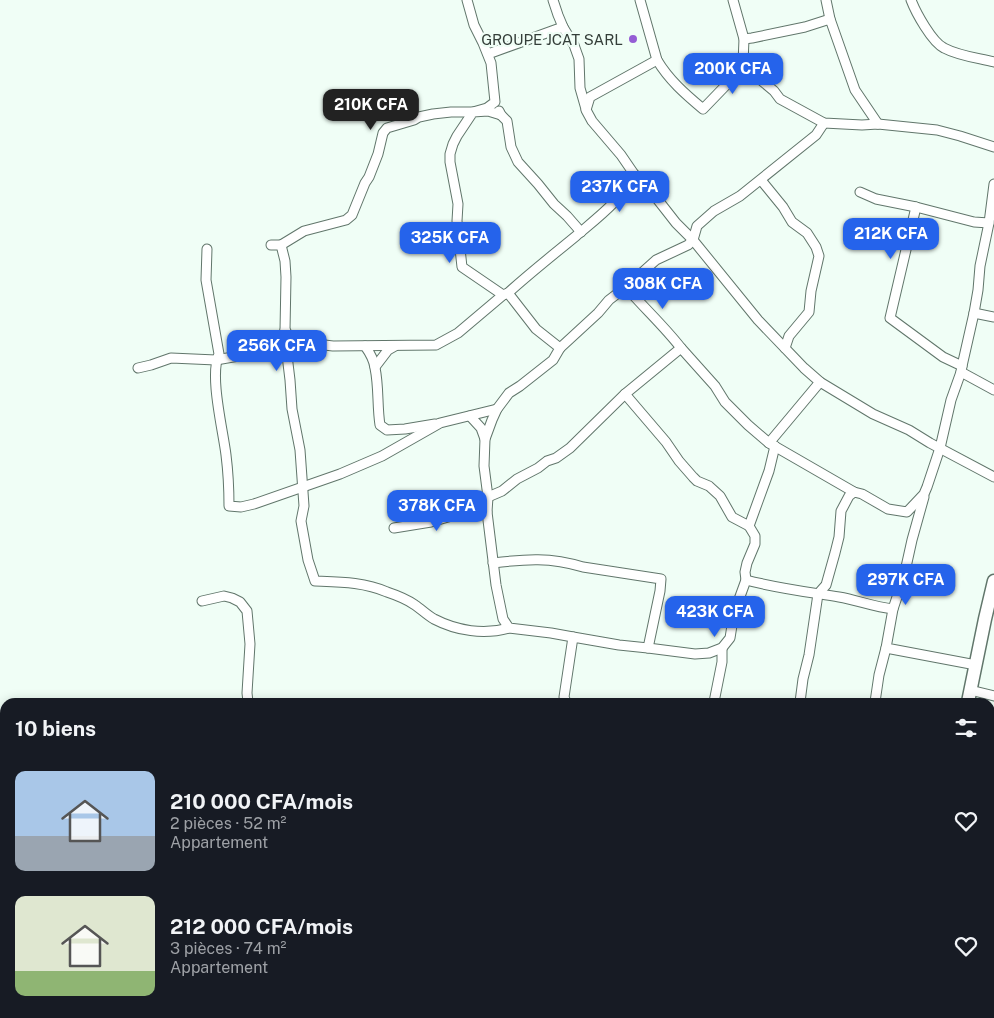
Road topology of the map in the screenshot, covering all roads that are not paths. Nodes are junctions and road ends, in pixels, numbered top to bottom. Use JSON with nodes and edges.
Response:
{"nodes":[{"id":1,"x":466,"y":0,"type":"edge"},
{"id":2,"x":553,"y":0,"type":"edge"},
{"id":3,"x":640,"y":0,"type":"edge"},
{"id":4,"x":733,"y":0,"type":"edge"},
{"id":5,"x":826,"y":0,"type":"edge"},
{"id":6,"x":911,"y":0,"type":"edge"},
{"id":7,"x":830,"y":19,"type":"junction"},
{"id":8,"x":563,"y":27,"type":"junction"},
{"id":9,"x":744,"y":39,"type":"junction"},
{"id":10,"x":488,"y":54,"type":"junction"},
{"id":11,"x":657,"y":60,"type":"junction"},
{"id":12,"x":994,"y":62,"type":"edge"},
{"id":13,"x":743,"y":63,"type":"junction"},
{"id":14,"x":494,"y":102,"type":"junction"},
{"id":15,"x":586,"y":110,"type":"junction"},
{"id":16,"x":472,"y":112,"type":"junction"},
{"id":17,"x":501,"y":116,"type":"junction"},
{"id":18,"x":824,"y":122,"type":"junction"},
{"id":19,"x":878,"y":124,"type":"junction"},
{"id":20,"x":994,"y":147,"type":"edge"},
{"id":21,"x":634,"y":174,"type":"junction"},
{"id":22,"x":761,"y":180,"type":"junction"},
{"id":23,"x":994,"y":184,"type":"edge"},
{"id":24,"x":860,"y":192,"type":"dead end"},
{"id":25,"x":916,"y":206,"type":"junction"},
{"id":26,"x":989,"y":223,"type":"junction"},
{"id":27,"x":580,"y":232,"type":"junction"},
{"id":28,"x":693,"y":240,"type":"junction"},
{"id":29,"x":271,"y":244,"type":"dead end"},
{"id":30,"x":281,"y":246,"type":"junction"},
{"id":31,"x":207,"y":249,"type":"dead end"},
{"id":32,"x":626,"y":287,"type":"junction"},
{"id":33,"x":506,"y":294,"type":"junction"},
{"id":34,"x":974,"y":313,"type":"junction"},
{"id":35,"x":994,"y":317,"type":"edge"},
{"id":36,"x":285,"y":330,"type":"junction"},
{"id":37,"x":299,"y":342,"type":"junction"},
{"id":38,"x":397,"y":345,"type":"junction"},
{"id":39,"x":365,"y":346,"type":"junction"},
{"id":40,"x":286,"y":347,"type":"junction"},
{"id":41,"x":560,"y":348,"type":"junction"},
{"id":42,"x":681,"y":348,"type":"junction"},
{"id":43,"x":785,"y":348,"type":"junction"},
{"id":44,"x":216,"y":360,"type":"junction"},
{"id":45,"x":375,"y":367,"type":"junction"},
{"id":46,"x":138,"y":368,"type":"dead end"},
{"id":47,"x":962,"y":369,"type":"junction"},
{"id":48,"x":820,"y":382,"type":"junction"},
{"id":49,"x":994,"y":390,"type":"edge"},
{"id":50,"x":625,"y":394,"type":"junction"},
{"id":51,"x":497,"y":409,"type":"junction"},
{"id":52,"x":470,"y":416,"type":"junction"},
{"id":53,"x":440,"y":423,"type":"junction"},
{"id":54,"x":484,"y":439,"type":"junction"},
{"id":55,"x":772,"y":445,"type":"junction"},
{"id":56,"x":940,"y":448,"type":"junction"},
{"id":57,"x":994,"y":476,"type":"edge"},
{"id":58,"x":302,"y":487,"type":"junction"},
{"id":59,"x":854,"y":492,"type":"junction"},
{"id":60,"x":924,"y":494,"type":"junction"},
{"id":61,"x":488,"y":498,"type":"junction"},
{"id":62,"x":487,"y":512,"type":"junction"},
{"id":63,"x":749,"y":526,"type":"junction"},
{"id":64,"x":394,"y":528,"type":"dead end"},
{"id":65,"x":493,"y":563,"type":"junction"},
{"id":66,"x":746,"y":580,"type":"junction"},
{"id":67,"x":994,"y":582,"type":"edge"},
{"id":68,"x":818,"y":594,"type":"junction"},
{"id":69,"x":202,"y":601,"type":"dead end"},
{"id":70,"x":893,"y":609,"type":"junction"},
{"id":71,"x":989,"y":620,"type":"edge"},
{"id":72,"x":509,"y":628,"type":"junction"},
{"id":73,"x":573,"y":637,"type":"junction"},
{"id":74,"x":648,"y":648,"type":"junction"},
{"id":75,"x":722,"y":648,"type":"junction"},
{"id":76,"x":886,"y":648,"type":"junction"},
{"id":77,"x":976,"y":666,"type":"junction"},
{"id":78,"x":969,"y":696,"type":"edge"},
{"id":79,"x":994,"y":696,"type":"edge"},
{"id":80,"x":248,"y":698,"type":"edge"},
{"id":81,"x":564,"y":698,"type":"edge"},
{"id":82,"x":715,"y":698,"type":"edge"},
{"id":83,"x":801,"y":698,"type":"edge"},
{"id":84,"x":876,"y":698,"type":"edge"}],
"edges":[{"from":1,"to":10,"type":"street"},
{"from":2,"to":8,"type":"street"},
{"from":3,"to":11,"type":"street"},
{"from":4,"to":9,"type":"street"},
{"from":5,"to":7,"type":"street"},
{"from":6,"to":12,"type":"street"},
{"from":7,"to":9,"type":"street"},
{"from":7,"to":19,"type":"street"},
{"from":8,"to":10,"type":"street"},
{"from":8,"to":15,"type":"street"},
{"from":9,"to":13,"type":"street"},
{"from":10,"to":14,"type":"street"},
{"from":11,"to":13,"type":"street"},
{"from":11,"to":15,"type":"street"},
{"from":13,"to":18,"type":"street"},
{"from":14,"to":16,"type":"street"},
{"from":14,"to":17,"type":"street"},
{"from":15,"to":21,"type":"street"},
{"from":16,"to":17,"type":"street"},
{"from":16,"to":30,"type":"street"},
{"from":16,"to":33,"type":"street"},
{"from":17,"to":27,"type":"street"},
{"from":18,"to":19,"type":"street"},
{"from":18,"to":22,"type":"street"},
{"from":19,"to":20,"type":"street"},
{"from":21,"to":27,"type":"street"},
{"from":21,"to":28,"type":"street"},
{"from":22,"to":28,"type":"street"},
{"from":22,"to":43,"type":"street"},
{"from":23,"to":26,"type":"street"},
{"from":24,"to":25,"type":"street"},
{"from":25,"to":26,"type":"street"},
{"from":25,"to":47,"type":"street"},
{"from":26,"to":34,"type":"street"},
{"from":27,"to":33,"type":"street"},
{"from":28,"to":32,"type":"street"},
{"from":28,"to":43,"type":"street"},
{"from":29,"to":30,"type":"street"},
{"from":30,"to":36,"type":"street"},
{"from":31,"to":44,"type":"street"},
{"from":32,"to":41,"type":"street"},
{"from":32,"to":42,"type":"street"},
{"from":33,"to":38,"type":"street"},
{"from":33,"to":41,"type":"street"},
{"from":34,"to":35,"type":"street"},
{"from":34,"to":47,"type":"street"},
{"from":36,"to":37,"type":"street"},
{"from":36,"to":40,"type":"street"},
{"from":37,"to":39,"type":"street"},
{"from":37,"to":40,"type":"street"},
{"from":38,"to":39,"type":"street"},
{"from":38,"to":45,"type":"street"},
{"from":39,"to":45,"type":"street"},
{"from":40,"to":44,"type":"street"},
{"from":40,"to":58,"type":"street"},
{"from":41,"to":51,"type":"street"},
{"from":42,"to":50,"type":"street"},
{"from":42,"to":55,"type":"street"},
{"from":43,"to":48,"type":"street"},
{"from":44,"to":46,"type":"street"},
{"from":44,"to":58,"type":"street"},
{"from":45,"to":53,"type":"street"},
{"from":47,"to":49,"type":"street"},
{"from":47,"to":56,"type":"street"},
{"from":48,"to":55,"type":"street"},
{"from":48,"to":56,"type":"street"},
{"from":50,"to":61,"type":"street"},
{"from":50,"to":63,"type":"street"},
{"from":51,"to":52,"type":"street"},
{"from":51,"to":54,"type":"street"},
{"from":52,"to":53,"type":"street"},
{"from":52,"to":54,"type":"street"},
{"from":53,"to":58,"type":"street"},
{"from":54,"to":61,"type":"street"},
{"from":55,"to":59,"type":"street"},
{"from":55,"to":63,"type":"street"},
{"from":56,"to":57,"type":"street"},
{"from":56,"to":60,"type":"street"},
{"from":58,"to":72,"type":"street"},
{"from":59,"to":60,"type":"street"},
{"from":59,"to":68,"type":"street"},
{"from":60,"to":70,"type":"street"},
{"from":61,"to":62,"type":"street"},
{"from":62,"to":64,"type":"street"},
{"from":62,"to":65,"type":"street"},
{"from":63,"to":66,"type":"street"},
{"from":65,"to":72,"type":"street"},
{"from":65,"to":74,"type":"street"},
{"from":66,"to":68,"type":"street"},
{"from":66,"to":75,"type":"street"},
{"from":67,"to":71,"type":"highway"},
{"from":68,"to":70,"type":"street"},
{"from":68,"to":83,"type":"street"},
{"from":69,"to":80,"type":"street"},
{"from":70,"to":76,"type":"street"},
{"from":71,"to":77,"type":"highway"},
{"from":72,"to":73,"type":"street"},
{"from":73,"to":74,"type":"street"},
{"from":73,"to":81,"type":"street"},
{"from":74,"to":75,"type":"street"},
{"from":75,"to":82,"type":"street"},
{"from":76,"to":77,"type":"street"},
{"from":76,"to":84,"type":"street"},
{"from":77,"to":78,"type":"highway"},
{"from":78,"to":79,"type":"street"}]}
